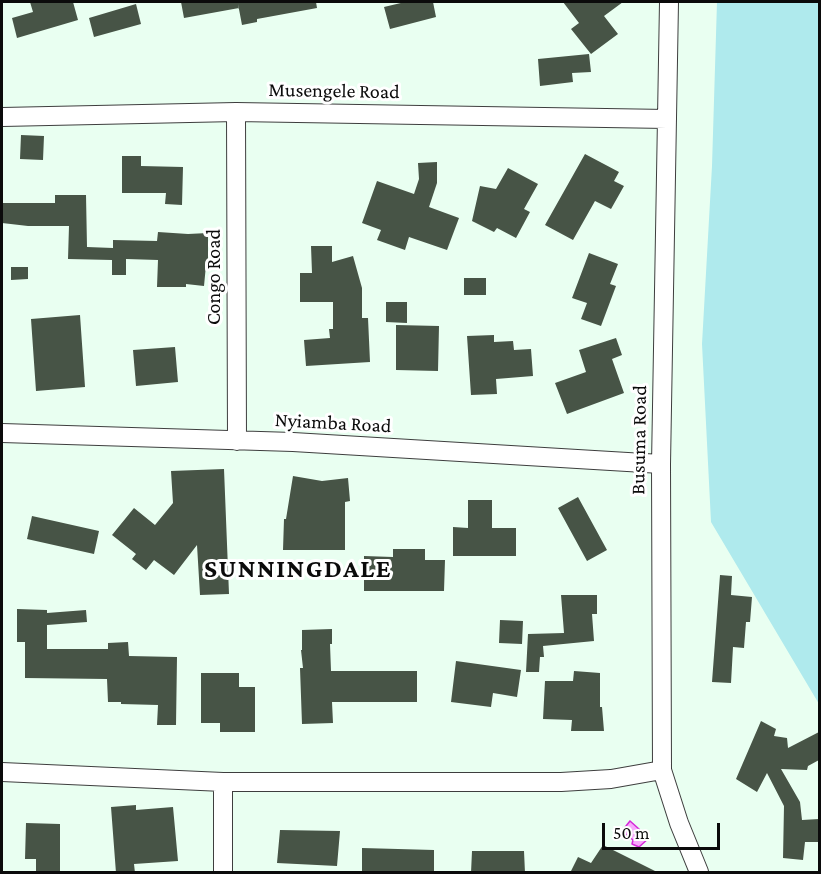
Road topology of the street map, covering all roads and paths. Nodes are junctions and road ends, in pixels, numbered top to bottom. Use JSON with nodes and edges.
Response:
{"nodes":[{"id":1,"x":669,"y":2,"type":"edge"},
{"id":2,"x":236,"y":112,"type":"junction"},
{"id":3,"x":2,"y":117,"type":"edge"},
{"id":4,"x":667,"y":119,"type":"junction"},
{"id":5,"x":2,"y":433,"type":"edge"},
{"id":6,"x":237,"y":441,"type":"junction"},
{"id":7,"x":661,"y":464,"type":"junction"},
{"id":8,"x":662,"y":770,"type":"junction"},
{"id":9,"x":2,"y":772,"type":"edge"},
{"id":10,"x":223,"y":782,"type":"junction"},
{"id":11,"x":223,"y":873,"type":"edge"},
{"id":12,"x":699,"y":873,"type":"edge"}],
"edges":[{"from":1,"to":4,"type":"street","name":"Busuma Road"},
{"from":2,"to":3,"type":"street","name":"Musengele Road"},
{"from":2,"to":4,"type":"street","name":"Musengele Road"},
{"from":2,"to":6,"type":"street","name":"Congo Road"},
{"from":4,"to":7,"type":"street","name":"Busuma Road"},
{"from":5,"to":6,"type":"street","name":"Nyiamba Road"},
{"from":6,"to":7,"type":"street","name":"Nyiamba Road"},
{"from":7,"to":8,"type":"street","name":"Busuma Road"},
{"from":8,"to":10,"type":"street"},
{"from":8,"to":12,"type":"street","name":"Busuma Road"},
{"from":9,"to":10,"type":"street"},
{"from":10,"to":11,"type":"street"}]}
